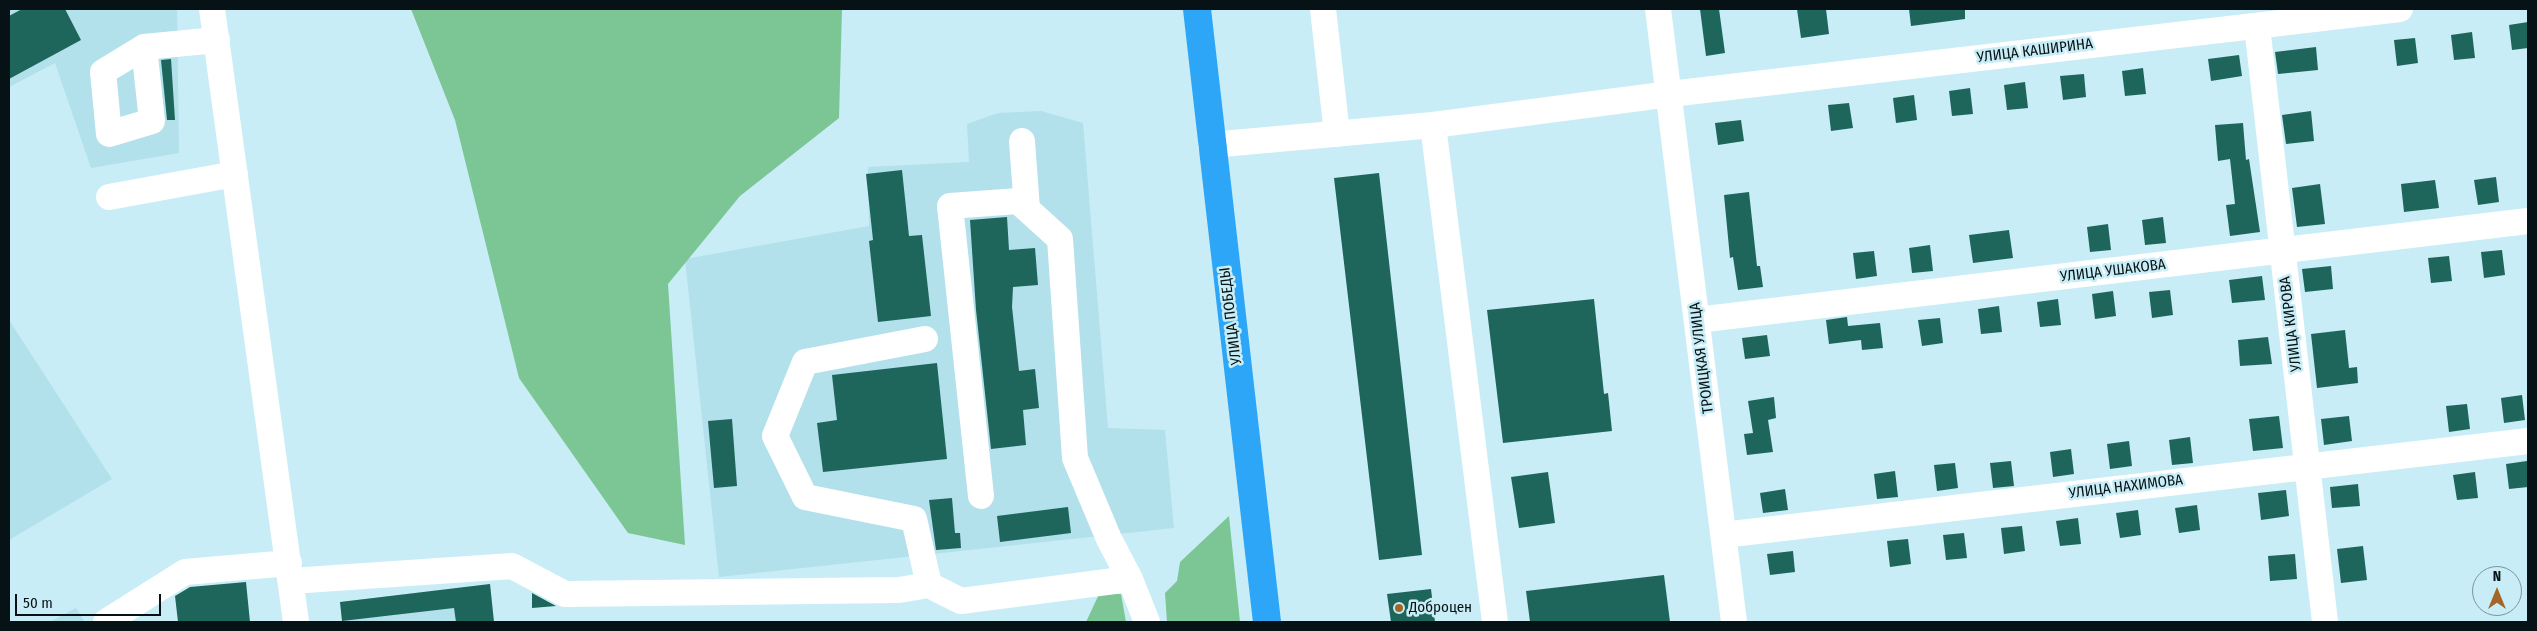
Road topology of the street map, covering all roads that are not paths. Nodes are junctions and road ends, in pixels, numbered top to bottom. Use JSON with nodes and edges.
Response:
{"nodes":[{"id":1,"x":212,"y":9,"type":"edge"},
{"id":2,"x":1197,"y":9,"type":"edge"},
{"id":3,"x":1323,"y":9,"type":"edge"},
{"id":4,"x":1658,"y":9,"type":"edge"},
{"id":5,"x":2400,"y":9,"type":"edge"},
{"id":6,"x":2315,"y":14,"type":"edge"},
{"id":7,"x":2257,"y":26,"type":"junction"},
{"id":8,"x":217,"y":40,"type":"junction"},
{"id":9,"x":144,"y":47,"type":"dead end"},
{"id":10,"x":1670,"y":94,"type":"junction"},
{"id":11,"x":1433,"y":125,"type":"junction"},
{"id":12,"x":1337,"y":134,"type":"junction"},
{"id":13,"x":1022,"y":141,"type":"dead end"},
{"id":14,"x":1211,"y":145,"type":"junction"},
{"id":15,"x":235,"y":174,"type":"junction"},
{"id":16,"x":109,"y":197,"type":"dead end"},
{"id":17,"x":1027,"y":209,"type":"junction"},
{"id":18,"x":2528,"y":221,"type":"edge"},
{"id":19,"x":2283,"y":251,"type":"junction"},
{"id":20,"x":1697,"y":320,"type":"junction"},
{"id":21,"x":925,"y":339,"type":"dead end"},
{"id":22,"x":2528,"y":441,"type":"edge"},
{"id":23,"x":2308,"y":465,"type":"junction"},
{"id":24,"x":981,"y":496,"type":"dead end"},
{"id":25,"x":1723,"y":535,"type":"junction"},
{"id":26,"x":290,"y":572,"type":"junction"},
{"id":27,"x":1130,"y":579,"type":"junction"},
{"id":28,"x":928,"y":585,"type":"junction"},
{"id":29,"x":106,"y":622,"type":"edge"},
{"id":30,"x":296,"y":622,"type":"edge"},
{"id":31,"x":1147,"y":622,"type":"edge"},
{"id":32,"x":1267,"y":622,"type":"edge"},
{"id":33,"x":1495,"y":622,"type":"edge"},
{"id":34,"x":1734,"y":622,"type":"edge"},
{"id":35,"x":2326,"y":622,"type":"edge"}],
"edges":[{"from":1,"to":8,"type":"street"},
{"from":2,"to":14,"type":"highway","name":"УЛИЦА ПОБЕДЫ"},
{"from":3,"to":12,"type":"street"},
{"from":4,"to":10,"type":"street","name":"ТРОИЦКАЯ УЛИЦА"},
{"from":5,"to":6,"type":"street","name":"УЛИЦА КАШИРИНА"},
{"from":6,"to":7,"type":"street","name":"УЛИЦА КАШИРИНА"},
{"from":7,"to":10,"type":"street","name":"УЛИЦА КАШИРИНА"},
{"from":7,"to":19,"type":"street","name":"УЛИЦА КИРОВА"},
{"from":8,"to":9,"type":"street"},
{"from":8,"to":15,"type":"street"},
{"from":10,"to":11,"type":"street","name":"УЛИЦА КАШИРИНА"},
{"from":10,"to":20,"type":"street","name":"ТРОИЦКАЯ УЛИЦА"},
{"from":11,"to":12,"type":"street","name":"УЛИЦА КАШИРИНА"},
{"from":11,"to":33,"type":"street"},
{"from":12,"to":14,"type":"street","name":"УЛИЦА КАШИРИНА"},
{"from":13,"to":17,"type":"street"},
{"from":14,"to":32,"type":"highway","name":"УЛИЦА ПОБЕДЫ"},
{"from":15,"to":16,"type":"street"},
{"from":15,"to":26,"type":"street"},
{"from":17,"to":24,"type":"street"},
{"from":17,"to":27,"type":"street"},
{"from":18,"to":19,"type":"street","name":"УЛИЦА УШАКОВА"},
{"from":19,"to":20,"type":"street","name":"УЛИЦА УШАКОВА"},
{"from":19,"to":23,"type":"street","name":"УЛИЦА КИРОВА"},
{"from":20,"to":25,"type":"street","name":"ТРОИЦКАЯ УЛИЦА"},
{"from":21,"to":28,"type":"street"},
{"from":22,"to":23,"type":"street","name":"УЛИЦА НАХИМОВА"},
{"from":23,"to":25,"type":"street","name":"УЛИЦА НАХИМОВА"},
{"from":23,"to":35,"type":"street","name":"УЛИЦА КИРОВА"},
{"from":25,"to":34,"type":"street","name":"ТРОИЦКАЯ УЛИЦА"},
{"from":26,"to":28,"type":"street"},
{"from":26,"to":29,"type":"street"},
{"from":26,"to":30,"type":"street"},
{"from":27,"to":28,"type":"street"},
{"from":27,"to":31,"type":"street"}]}
